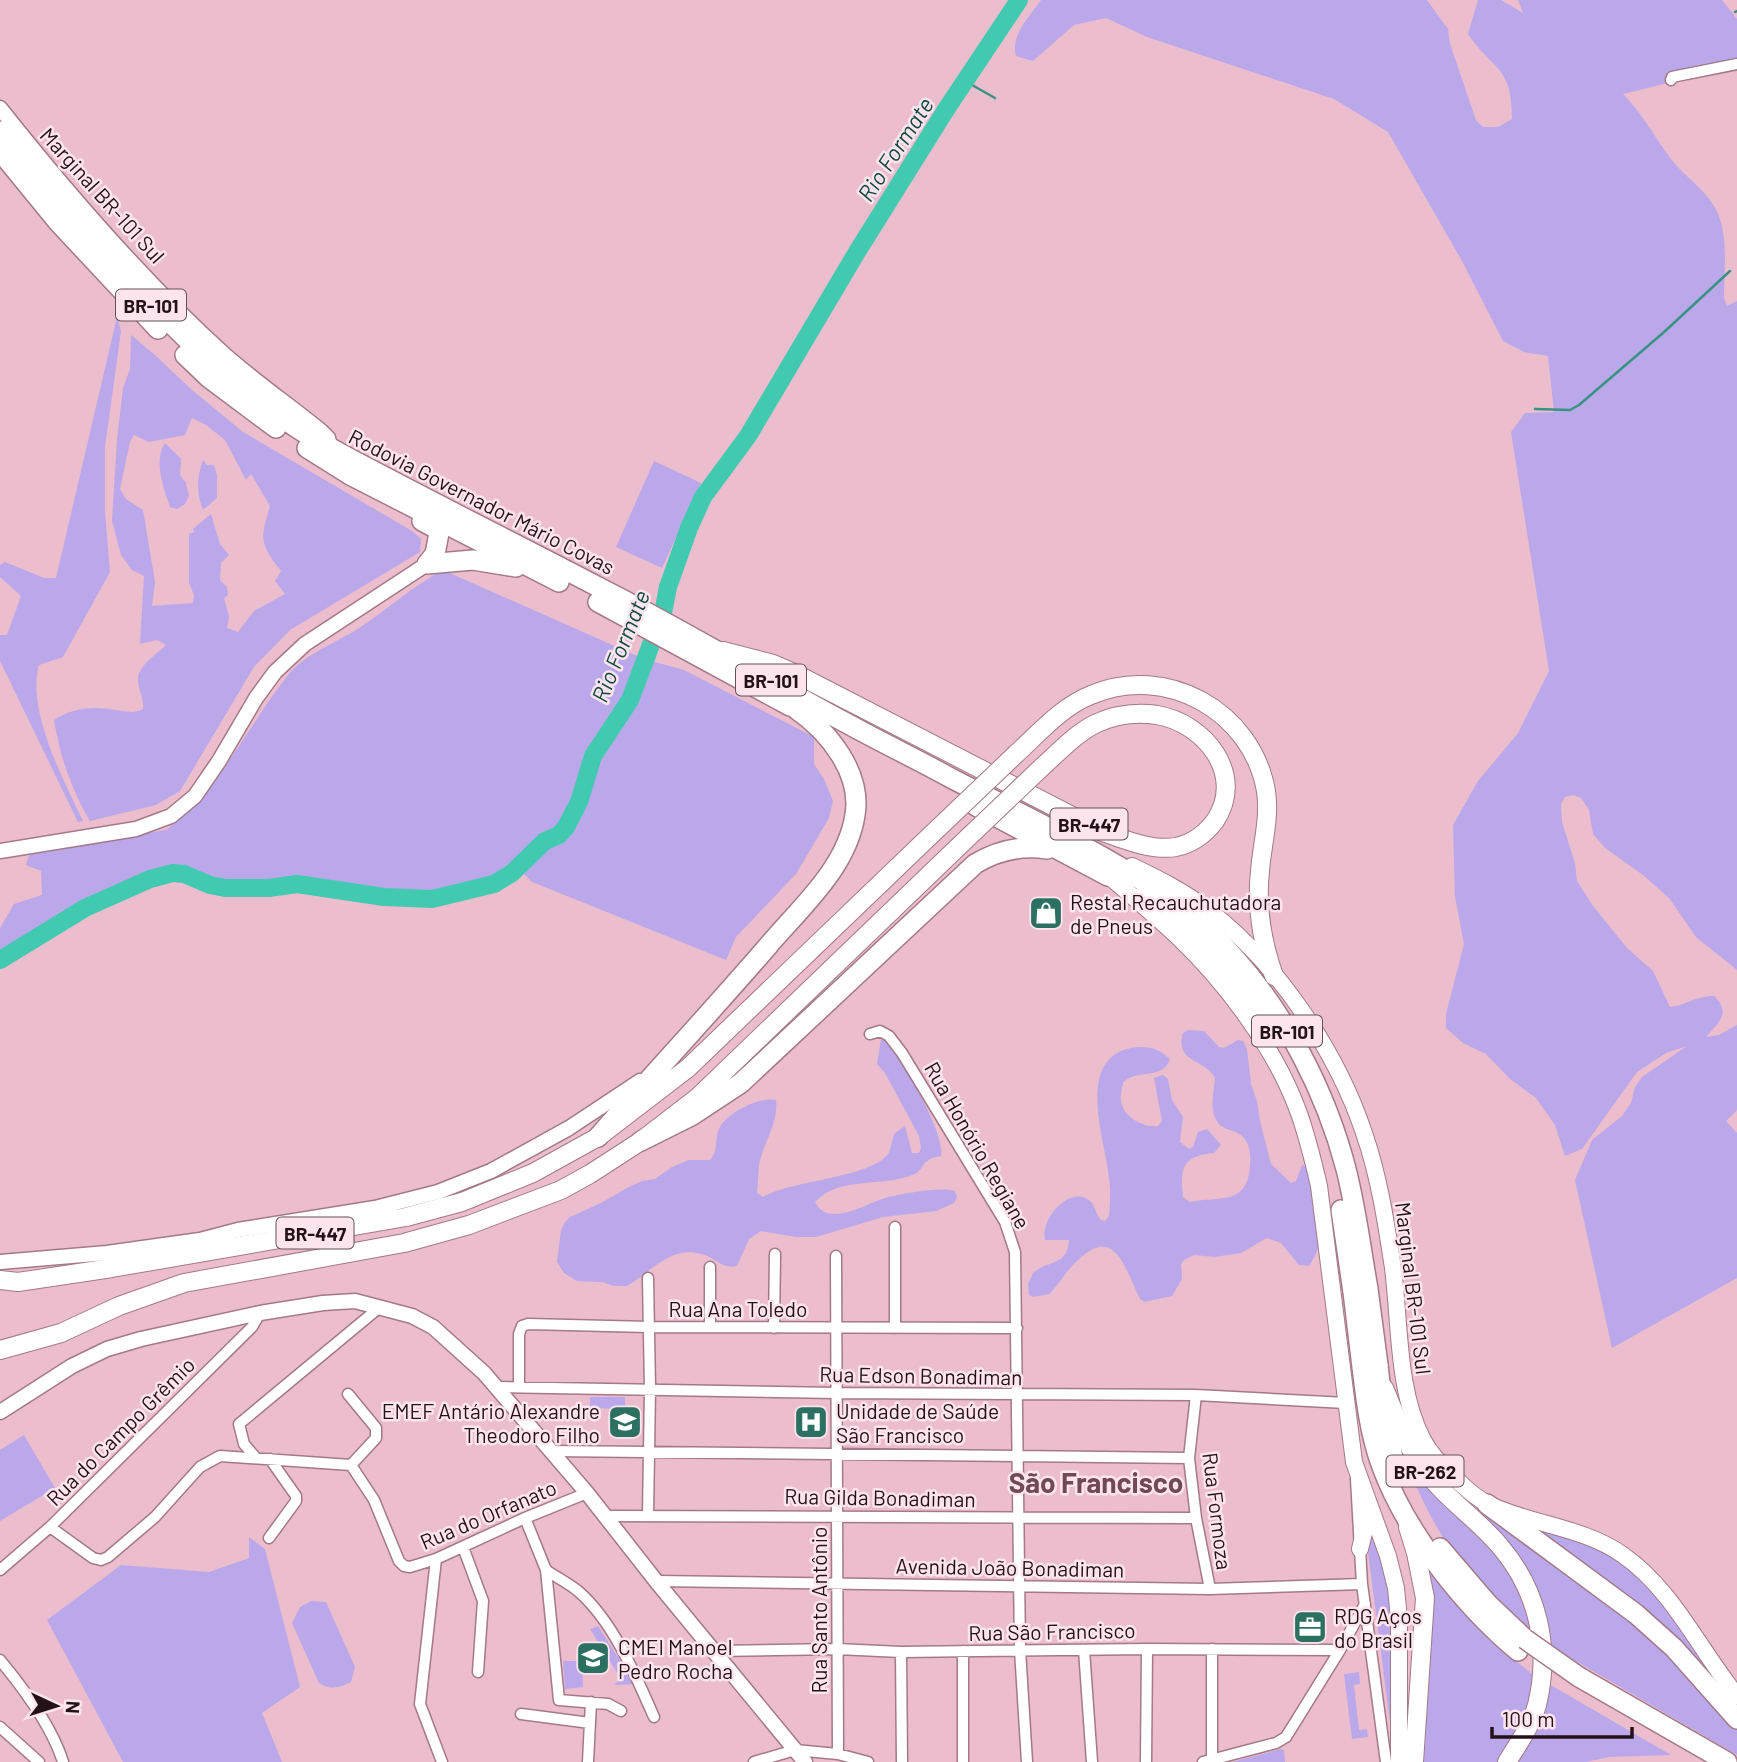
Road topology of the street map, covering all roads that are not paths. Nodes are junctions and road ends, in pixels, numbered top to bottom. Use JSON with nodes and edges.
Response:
{"nodes":[{"id":1,"x":1737,"y":64,"type":"edge"},
{"id":2,"x":1671,"y":80,"type":"dead end"},
{"id":3,"x":0,"y":108,"type":"edge"},
{"id":4,"x":0,"y":131,"type":"edge"},
{"id":5,"x":0,"y":151,"type":"edge"},
{"id":6,"x":0,"y":162,"type":"edge"},
{"id":7,"x":27,"y":185,"type":"junction"},
{"id":8,"x":291,"y":438,"type":"junction"},
{"id":9,"x":331,"y":447,"type":"junction"},
{"id":10,"x":426,"y":564,"type":"junction"},
{"id":11,"x":540,"y":572,"type":"junction"},
{"id":12,"x":626,"y":608,"type":"junction"},
{"id":13,"x":689,"y":644,"type":"junction"},
{"id":14,"x":713,"y":649,"type":"junction"},
{"id":15,"x":796,"y":709,"type":"junction"},
{"id":16,"x":1088,"y":850,"type":"junction"},
{"id":17,"x":0,"y":851,"type":"edge"},
{"id":18,"x":1068,"y":855,"type":"junction"},
{"id":19,"x":1110,"y":877,"type":"junction"},
{"id":20,"x":1274,"y":976,"type":"junction"},
{"id":21,"x":870,"y":1034,"type":"dead end"},
{"id":22,"x":679,"y":1048,"type":"junction"},
{"id":23,"x":598,"y":1137,"type":"junction"},
{"id":24,"x":641,"y":1141,"type":"junction"},
{"id":25,"x":895,"y":1227,"type":"dead end"},
{"id":26,"x":775,"y":1254,"type":"dead end"},
{"id":27,"x":836,"y":1256,"type":"dead end"},
{"id":28,"x":0,"y":1262,"type":"edge"},
{"id":29,"x":710,"y":1267,"type":"dead end"},
{"id":30,"x":648,"y":1278,"type":"dead end"},
{"id":31,"x":9,"y":1281,"type":"edge"},
{"id":32,"x":1361,"y":1290,"type":"junction"},
{"id":33,"x":1334,"y":1299,"type":"junction"},
{"id":34,"x":1397,"y":1303,"type":"junction"},
{"id":35,"x":380,"y":1307,"type":"junction"},
{"id":36,"x":260,"y":1312,"type":"junction"},
{"id":37,"x":649,"y":1327,"type":"junction"},
{"id":38,"x":709,"y":1327,"type":"junction"},
{"id":39,"x":774,"y":1328,"type":"junction"},
{"id":40,"x":836,"y":1328,"type":"junction"},
{"id":41,"x":895,"y":1328,"type":"junction"},
{"id":42,"x":1017,"y":1328,"type":"junction"},
{"id":43,"x":0,"y":1350,"type":"edge"},
{"id":44,"x":1402,"y":1356,"type":"junction"},
{"id":45,"x":1342,"y":1365,"type":"junction"},
{"id":46,"x":1373,"y":1370,"type":"junction"},
{"id":47,"x":496,"y":1387,"type":"junction"},
{"id":48,"x":519,"y":1387,"type":"junction"},
{"id":49,"x":650,"y":1389,"type":"junction"},
{"id":50,"x":837,"y":1393,"type":"junction"},
{"id":51,"x":348,"y":1394,"type":"dead end"},
{"id":52,"x":1019,"y":1395,"type":"junction"},
{"id":53,"x":1196,"y":1395,"type":"junction"},
{"id":54,"x":1346,"y":1403,"type":"junction"},
{"id":55,"x":0,"y":1412,"type":"edge"},
{"id":56,"x":551,"y":1451,"type":"junction"},
{"id":57,"x":649,"y":1452,"type":"junction"},
{"id":58,"x":837,"y":1452,"type":"junction"},
{"id":59,"x":1018,"y":1457,"type":"junction"},
{"id":60,"x":257,"y":1458,"type":"junction"},
{"id":61,"x":1189,"y":1458,"type":"junction"},
{"id":62,"x":270,"y":1460,"type":"junction"},
{"id":63,"x":1354,"y":1462,"type":"junction"},
{"id":64,"x":351,"y":1465,"type":"junction"},
{"id":65,"x":587,"y":1493,"type":"junction"},
{"id":66,"x":1400,"y":1504,"type":"junction"},
{"id":67,"x":1487,"y":1504,"type":"junction"},
{"id":68,"x":1370,"y":1505,"type":"junction"},
{"id":69,"x":648,"y":1515,"type":"junction"},
{"id":70,"x":606,"y":1516,"type":"junction"},
{"id":71,"x":837,"y":1516,"type":"junction"},
{"id":72,"x":525,"y":1518,"type":"junction"},
{"id":73,"x":1018,"y":1518,"type":"junction"},
{"id":74,"x":1196,"y":1518,"type":"junction"},
{"id":75,"x":50,"y":1527,"type":"junction"},
{"id":76,"x":269,"y":1538,"type":"dead end"},
{"id":77,"x":463,"y":1547,"type":"junction"},
{"id":78,"x":1360,"y":1549,"type":"junction"},
{"id":79,"x":436,"y":1559,"type":"junction"},
{"id":80,"x":0,"y":1570,"type":"edge"},
{"id":81,"x":546,"y":1570,"type":"junction"},
{"id":82,"x":656,"y":1581,"type":"junction"},
{"id":83,"x":837,"y":1584,"type":"junction"},
{"id":84,"x":1363,"y":1584,"type":"junction"},
{"id":85,"x":1019,"y":1586,"type":"junction"},
{"id":86,"x":1209,"y":1590,"type":"junction"},
{"id":87,"x":1365,"y":1604,"type":"junction"},
{"id":88,"x":1521,"y":1645,"type":"junction"},
{"id":89,"x":837,"y":1649,"type":"junction"},
{"id":90,"x":1147,"y":1649,"type":"junction"},
{"id":91,"x":1212,"y":1649,"type":"junction"},
{"id":92,"x":1020,"y":1650,"type":"junction"},
{"id":93,"x":1084,"y":1650,"type":"junction"},
{"id":94,"x":1340,"y":1650,"type":"junction"},
{"id":95,"x":714,"y":1651,"type":"junction"},
{"id":96,"x":963,"y":1651,"type":"junction"},
{"id":97,"x":901,"y":1652,"type":"junction"},
{"id":98,"x":0,"y":1660,"type":"edge"},
{"id":99,"x":478,"y":1672,"type":"dead end"},
{"id":100,"x":1576,"y":1682,"type":"junction"},
{"id":101,"x":1737,"y":1696,"type":"edge"},
{"id":102,"x":559,"y":1700,"type":"junction"},
{"id":103,"x":591,"y":1702,"type":"junction"},
{"id":104,"x":621,"y":1711,"type":"dead end"},
{"id":105,"x":521,"y":1714,"type":"dead end"},
{"id":106,"x":554,"y":1717,"type":"junction"},
{"id":107,"x":654,"y":1717,"type":"dead end"},
{"id":108,"x":1737,"y":1719,"type":"edge"},
{"id":109,"x":590,"y":1723,"type":"junction"},
{"id":110,"x":0,"y":1727,"type":"edge"},
{"id":111,"x":795,"y":1750,"type":"junction"},
{"id":112,"x":838,"y":1754,"type":"junction"},
{"id":113,"x":1207,"y":1761,"type":"edge"},
{"id":114,"x":39,"y":1762,"type":"edge"},
{"id":115,"x":63,"y":1762,"type":"edge"},
{"id":116,"x":442,"y":1762,"type":"edge"},
{"id":117,"x":588,"y":1762,"type":"edge"},
{"id":118,"x":754,"y":1762,"type":"edge"},
{"id":119,"x":806,"y":1762,"type":"edge"},
{"id":120,"x":868,"y":1762,"type":"edge"},
{"id":121,"x":902,"y":1762,"type":"edge"},
{"id":122,"x":962,"y":1762,"type":"edge"},
{"id":123,"x":1027,"y":1762,"type":"edge"},
{"id":124,"x":1092,"y":1762,"type":"edge"},
{"id":125,"x":1146,"y":1762,"type":"edge"},
{"id":126,"x":1386,"y":1762,"type":"edge"},
{"id":127,"x":1399,"y":1762,"type":"edge"},
{"id":128,"x":1414,"y":1762,"type":"edge"},
{"id":129,"x":1507,"y":1762,"type":"edge"},
{"id":130,"x":1704,"y":1762,"type":"edge"},
{"id":131,"x":1727,"y":1762,"type":"edge"}],
"edges":[{"from":1,"to":2,"type":"street"},
{"from":3,"to":9,"type":"street","name":"Marginal BR-101 Sul"},
{"from":4,"to":9,"type":"highway","name":"Rodovia Governador Mário Covas","number":"BR-101"},
{"from":5,"to":7,"type":"highway","name":"Rodovia Governador Mário Covas","number":"BR-101"},
{"from":6,"to":7,"type":"street"},
{"from":7,"to":8,"type":"highway","name":"Rodovia Governador Mário Covas","number":"BR-101"},
{"from":8,"to":10,"type":"highway"},
{"from":8,"to":11,"type":"highway","name":"Rodovia Governador Mário Covas","number":"BR-101"},
{"from":9,"to":12,"type":"highway","name":"Rodovia Governador Mário Covas","number":"BR-101"},
{"from":10,"to":11,"type":"highway"},
{"from":10,"to":17,"type":"street"},
{"from":11,"to":12,"type":"highway","name":"Rodovia Governador Mário Covas","number":"BR-101"},
{"from":12,"to":13,"type":"highway","name":"Rodovia Governador Mário Covas","number":"BR-101"},
{"from":13,"to":14,"type":"highway","name":"Rodovia Governador Mário Covas","number":"BR-101"},
{"from":13,"to":15,"type":"highway","name":"Rodovia Governador Mário Covas","number":"BR-101"},
{"from":14,"to":16,"type":"highway","name":"Rodovia Governador Mário Covas","number":"BR-101"},
{"from":14,"to":24,"type":"main road","number":"BR-447","bridge":true},
{"from":15,"to":18,"type":"highway","name":"Rodovia Governador Mário Covas","number":"BR-101"},
{"from":15,"to":22,"type":"highway"},
{"from":16,"to":20,"type":"main road","name":"Marginal BR-101 Sul"},
{"from":16,"to":32,"type":"highway","name":"Rodovia Governador Mário Covas","number":"BR-101"},
{"from":18,"to":19,"type":"highway","name":"Rodovia Governador Mário Covas","number":"BR-101"},
{"from":18,"to":24,"type":"highway"},
{"from":19,"to":32,"type":"highway","name":"Rodovia Governador Mário Covas","number":"BR-101"},
{"from":19,"to":33,"type":"main road"},
{"from":20,"to":23,"type":"main road","number":"BR-447","bridge":true},
{"from":20,"to":34,"type":"main road","name":"Marginal BR-101 Sul"},
{"from":21,"to":42,"type":"street","name":"Rua Honório Regiane"},
{"from":22,"to":23,"type":"highway"},
{"from":22,"to":28,"type":"street"},
{"from":23,"to":31,"type":"main road","number":"BR-447"},
{"from":24,"to":43,"type":"main road","number":"BR-447"},
{"from":25,"to":41,"type":"street"},
{"from":26,"to":39,"type":"street"},
{"from":27,"to":40,"type":"street","name":"Rua Santo Antônio"},
{"from":29,"to":38,"type":"street"},
{"from":30,"to":37,"type":"street"},
{"from":32,"to":46,"type":"highway","name":"Rodovia Governador Mário Covas","number":"BR-101","bridge":true},
{"from":33,"to":34,"type":"main road"},
{"from":33,"to":45,"type":"main road"},
{"from":34,"to":44,"type":"main road","name":"Marginal BR-101 Sul"},
{"from":35,"to":36,"type":"street"},
{"from":35,"to":47,"type":"street"},
{"from":35,"to":60,"type":"street"},
{"from":36,"to":55,"type":"street"},
{"from":36,"to":75,"type":"street","name":"Rua do Campo Grêmio"},
{"from":37,"to":38,"type":"street","name":"Rua Ana Toledo"},
{"from":37,"to":48,"type":"street","name":"Rua Ana Toledo"},
{"from":37,"to":49,"type":"street"},
{"from":38,"to":39,"type":"street","name":"Rua Ana Toledo"},
{"from":39,"to":40,"type":"street","name":"Rua Ana Toledo"},
{"from":40,"to":41,"type":"street","name":"Rua Ana Toledo"},
{"from":40,"to":50,"type":"street","name":"Rua Santo Antônio"},
{"from":41,"to":42,"type":"street","name":"Rua Ana Toledo"},
{"from":42,"to":52,"type":"street","name":"Rua Honório Regiane"},
{"from":44,"to":45,"type":"main road"},
{"from":44,"to":67,"type":"main road","name":"Marginal BR-101 Sul"},
{"from":45,"to":54,"type":"main road"},
{"from":46,"to":66,"type":"highway","name":"Rodovia Governador Mário Covas","number":"BR-101"},
{"from":46,"to":88,"type":"highway","name":"Rodovia Governador Mário Covas","number":"BR-101"},
{"from":46,"to":129,"type":"main road","number":"BR-262"},
{"from":47,"to":48,"type":"street","name":"Rua Edson Bonadiman"},
{"from":47,"to":56,"type":"street"},
{"from":48,"to":49,"type":"street","name":"Rua Edson Bonadiman"},
{"from":49,"to":50,"type":"street","name":"Rua Edson Bonadiman"},
{"from":49,"to":57,"type":"street"},
{"from":50,"to":52,"type":"street","name":"Rua Edson Bonadiman"},
{"from":50,"to":58,"type":"street","name":"Rua Santo Antônio"},
{"from":51,"to":64,"type":"street"},
{"from":52,"to":53,"type":"street","name":"Rua Edson Bonadiman"},
{"from":52,"to":59,"type":"street","name":"Rua Honório Regiane"},
{"from":53,"to":54,"type":"street","name":"Rua Edson Bonadiman"},
{"from":53,"to":61,"type":"street","name":"Rua Formoza"},
{"from":54,"to":63,"type":"main road"},
{"from":56,"to":57,"type":"street"},
{"from":56,"to":65,"type":"street"},
{"from":57,"to":58,"type":"street"},
{"from":57,"to":69,"type":"street"},
{"from":58,"to":59,"type":"street"},
{"from":58,"to":71,"type":"street","name":"Rua Santo Antônio"},
{"from":59,"to":61,"type":"street"},
{"from":59,"to":73,"type":"street","name":"Rua Honório Regiane"},
{"from":60,"to":62,"type":"street"},
{"from":60,"to":75,"type":"street"},
{"from":61,"to":74,"type":"street","name":"Rua Formoza"},
{"from":62,"to":64,"type":"street"},
{"from":62,"to":76,"type":"street"},
{"from":63,"to":68,"type":"main road"},
{"from":63,"to":78,"type":"street"},
{"from":64,"to":79,"type":"street","name":"Rua do Orfanato"},
{"from":65,"to":70,"type":"street"},
{"from":65,"to":72,"type":"street","name":"Rua do Orfanato"},
{"from":66,"to":88,"type":"highway","name":"Rodovia Governador Mário Covas","number":"BR-101"},
{"from":66,"to":128,"type":"main road","number":"BR-262"},
{"from":67,"to":101,"type":"main road","name":"Marginal BR-101 Sul"},
{"from":67,"to":108,"type":"highway"},
{"from":68,"to":78,"type":"main road"},
{"from":68,"to":127,"type":"main road"},
{"from":69,"to":70,"type":"street","name":"Rua Gilda Bonadiman"},
{"from":69,"to":71,"type":"street","name":"Rua Gilda Bonadiman"},
{"from":70,"to":82,"type":"street"},
{"from":71,"to":73,"type":"street","name":"Rua Gilda Bonadiman"},
{"from":71,"to":83,"type":"street","name":"Rua Santo Antônio"},
{"from":72,"to":77,"type":"street","name":"Rua do Orfanato"},
{"from":72,"to":81,"type":"street"},
{"from":73,"to":74,"type":"street","name":"Rua Gilda Bonadiman"},
{"from":73,"to":85,"type":"street","name":"Rua Honório Regiane"},
{"from":74,"to":86,"type":"street","name":"Rua Formoza"},
{"from":75,"to":80,"type":"street","name":"Rua do Campo Grêmio"},
{"from":77,"to":79,"type":"street","name":"Rua do Orfanato"},
{"from":77,"to":99,"type":"street"},
{"from":78,"to":84,"type":"street"},
{"from":79,"to":116,"type":"street"},
{"from":81,"to":102,"type":"street"},
{"from":81,"to":107,"type":"street"},
{"from":82,"to":83,"type":"street","name":"Avenida João Bonadiman"},
{"from":82,"to":95,"type":"street"},
{"from":83,"to":85,"type":"street","name":"Avenida João Bonadiman"},
{"from":83,"to":89,"type":"street","name":"Rua Santo Antônio"},
{"from":84,"to":86,"type":"street","name":"Avenida João Bonadiman"},
{"from":84,"to":87,"type":"street"},
{"from":85,"to":86,"type":"street","name":"Avenida João Bonadiman"},
{"from":85,"to":92,"type":"street","name":"Rua Honório Regiane"},
{"from":87,"to":94,"type":"street"},
{"from":87,"to":126,"type":"street"},
{"from":88,"to":100,"type":"highway","name":"Rodovia Governador Mário Covas","number":"BR-101"},
{"from":89,"to":95,"type":"street","name":"Rua São Francisco"},
{"from":89,"to":97,"type":"street","name":"Rua São Francisco"},
{"from":89,"to":112,"type":"street","name":"Rua Santo Antônio"},
{"from":90,"to":91,"type":"street","name":"Rua São Francisco"},
{"from":90,"to":93,"type":"street","name":"Rua São Francisco"},
{"from":90,"to":125,"type":"street"},
{"from":91,"to":94,"type":"street","name":"Rua São Francisco"},
{"from":91,"to":113,"type":"street"},
{"from":92,"to":93,"type":"street","name":"Rua São Francisco"},
{"from":92,"to":96,"type":"street","name":"Rua São Francisco"},
{"from":92,"to":123,"type":"street","name":"Rua Honório Regiane"},
{"from":93,"to":124,"type":"street"},
{"from":94,"to":113,"type":"street"},
{"from":95,"to":111,"type":"street"},
{"from":96,"to":97,"type":"street","name":"Rua São Francisco"},
{"from":96,"to":122,"type":"street"},
{"from":97,"to":121,"type":"street"},
{"from":98,"to":115,"type":"street"},
{"from":100,"to":130,"type":"highway","name":"Rodovia Governador Mário Covas","number":"BR-101"},
{"from":100,"to":131,"type":"highway","name":"Rodovia Governador Mário Covas","number":"BR-101"},
{"from":102,"to":103,"type":"street"},
{"from":102,"to":106,"type":"street"},
{"from":103,"to":104,"type":"street"},
{"from":103,"to":109,"type":"street"},
{"from":105,"to":106,"type":"street"},
{"from":106,"to":109,"type":"street"},
{"from":109,"to":117,"type":"street"},
{"from":110,"to":114,"type":"street"},
{"from":111,"to":112,"type":"street"},
{"from":111,"to":118,"type":"street"},
{"from":111,"to":119,"type":"street"},
{"from":112,"to":120,"type":"street"}]}
